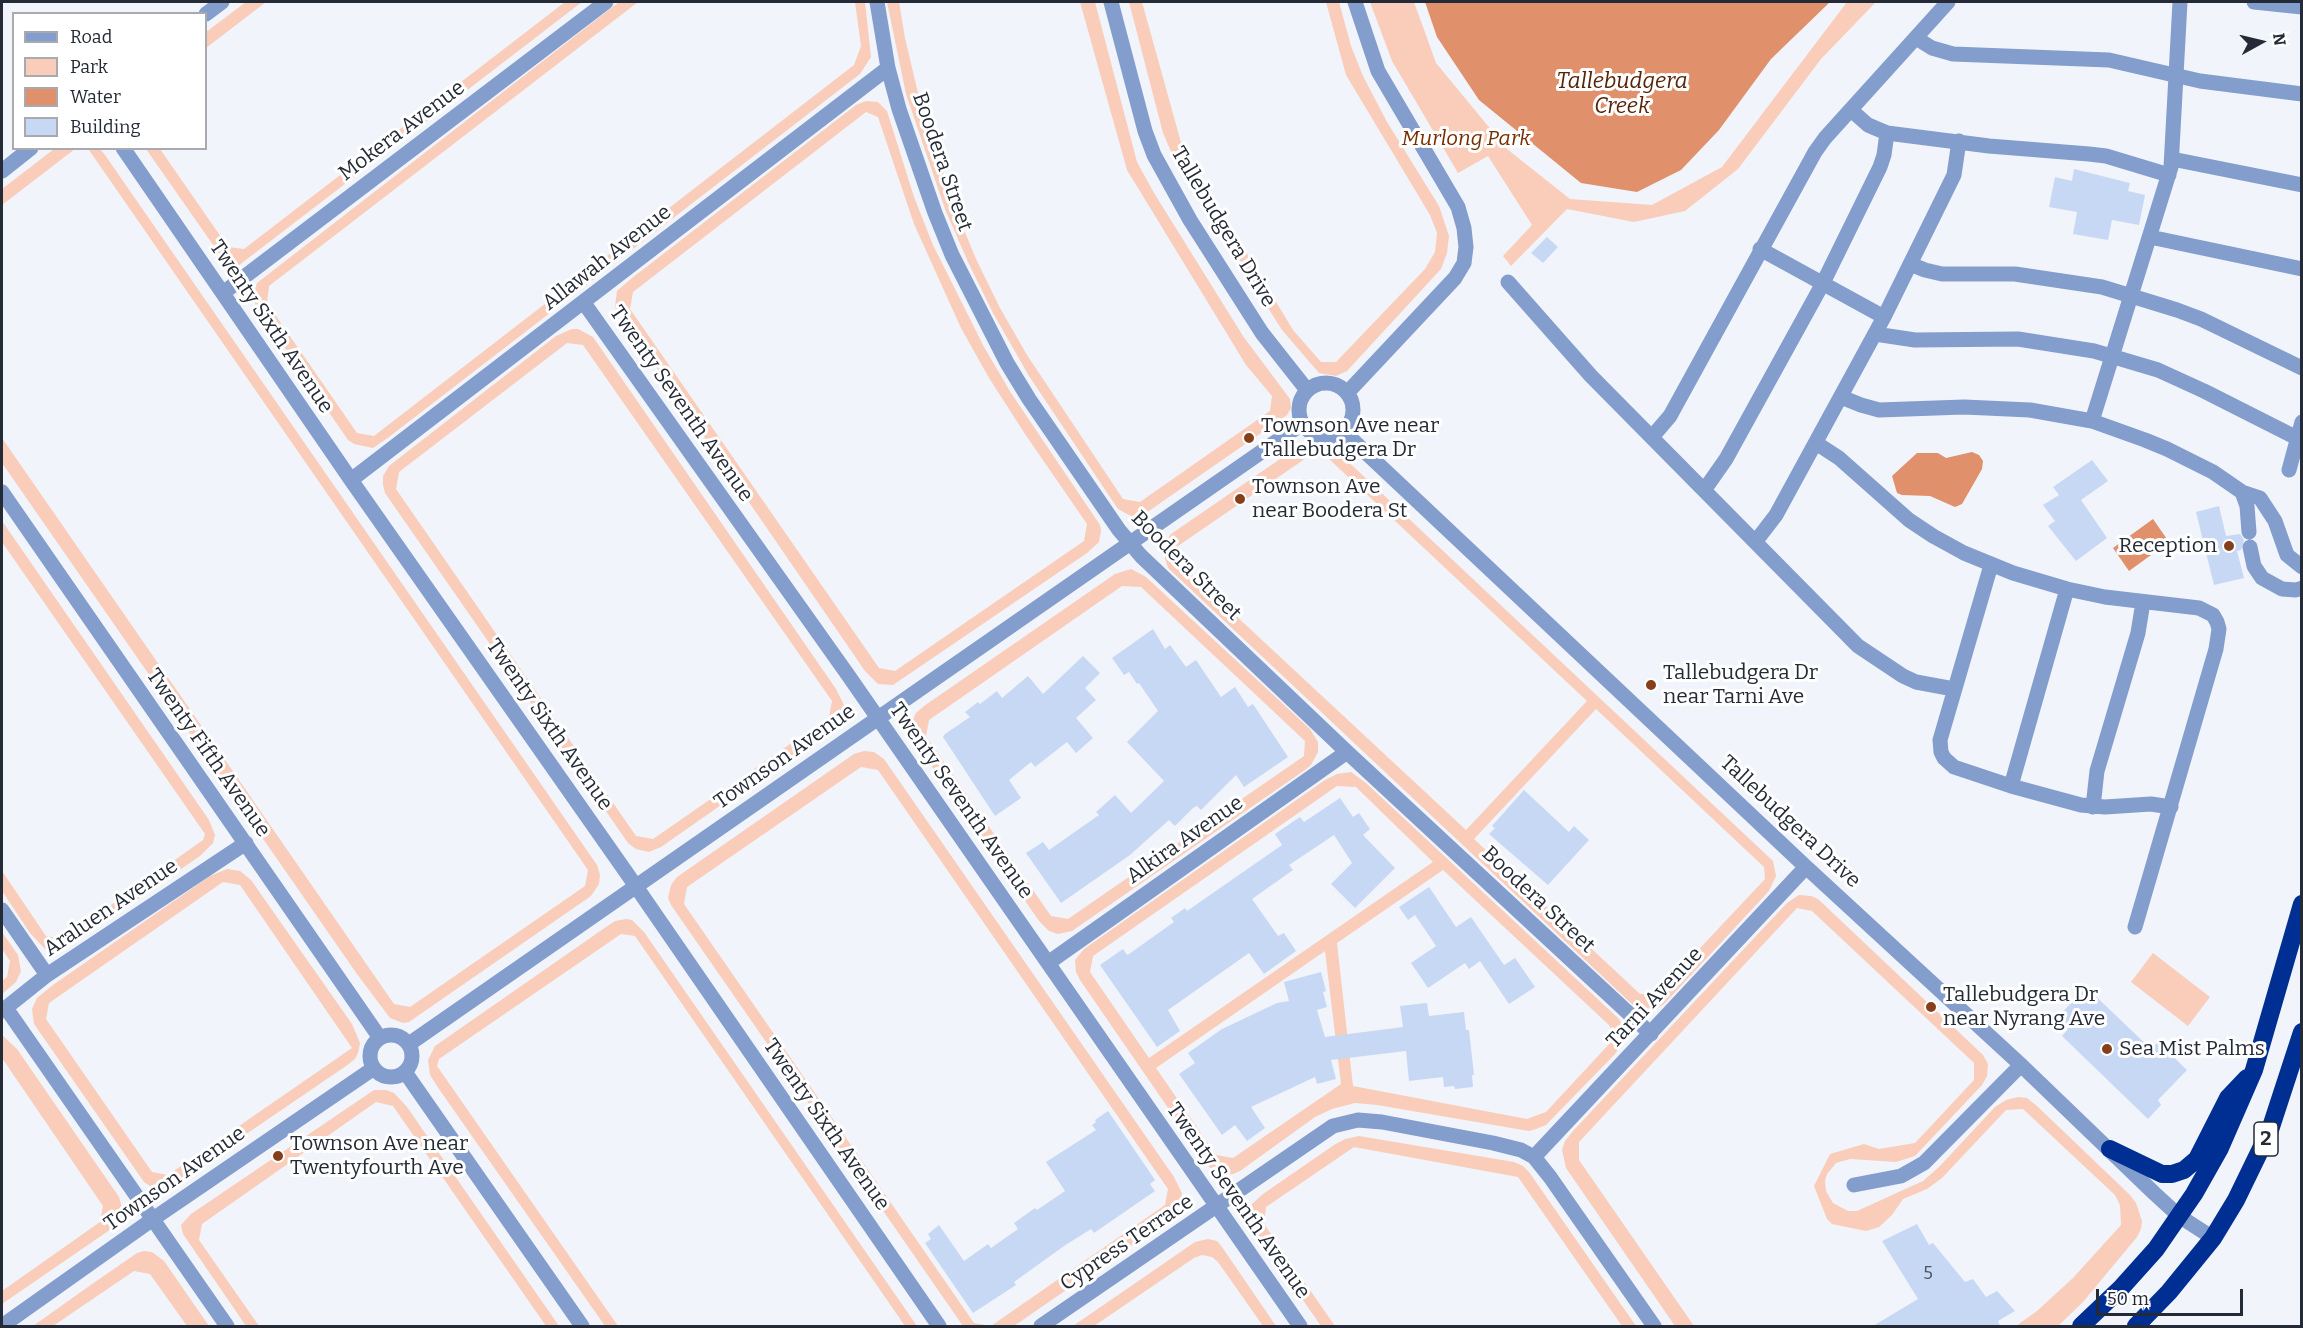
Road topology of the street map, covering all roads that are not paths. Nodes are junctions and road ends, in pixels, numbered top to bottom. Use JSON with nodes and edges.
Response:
{"nodes":[{"id":1,"x":222,"y":2,"type":"edge"},
{"id":2,"x":606,"y":2,"type":"edge"},
{"id":3,"x":877,"y":2,"type":"edge"},
{"id":4,"x":1112,"y":2,"type":"edge"},
{"id":5,"x":1355,"y":2,"type":"edge"},
{"id":6,"x":1948,"y":2,"type":"edge"},
{"id":7,"x":2180,"y":2,"type":"edge"},
{"id":8,"x":2254,"y":2,"type":"edge"},
{"id":9,"x":2301,"y":7,"type":"edge"},
{"id":10,"x":207,"y":13,"type":"edge"},
{"id":11,"x":1916,"y":38,"type":"junction"},
{"id":12,"x":888,"y":68,"type":"junction"},
{"id":13,"x":2176,"y":76,"type":"junction"},
{"id":14,"x":2301,"y":94,"type":"edge"},
{"id":15,"x":1851,"y":110,"type":"junction"},
{"id":16,"x":1887,"y":133,"type":"junction"},
{"id":17,"x":1959,"y":141,"type":"junction"},
{"id":18,"x":28,"y":150,"type":"edge"},
{"id":19,"x":124,"y":150,"type":"edge"},
{"id":20,"x":2172,"y":159,"type":"junction"},
{"id":21,"x":2,"y":171,"type":"edge"},
{"id":22,"x":2169,"y":175,"type":"junction"},
{"id":23,"x":2301,"y":185,"type":"edge"},
{"id":24,"x":2150,"y":237,"type":"junction"},
{"id":25,"x":1760,"y":249,"type":"junction"},
{"id":26,"x":1910,"y":264,"type":"junction"},
{"id":27,"x":2301,"y":269,"type":"edge"},
{"id":28,"x":1508,"y":282,"type":"dead end"},
{"id":29,"x":1823,"y":283,"type":"junction"},
{"id":30,"x":223,"y":293,"type":"junction"},
{"id":31,"x":2131,"y":296,"type":"junction"},
{"id":32,"x":584,"y":303,"type":"junction"},
{"id":33,"x":1884,"y":317,"type":"junction"},
{"id":34,"x":1875,"y":334,"type":"junction"},
{"id":35,"x":2113,"y":356,"type":"junction"},
{"id":36,"x":2301,"y":368,"type":"edge"},
{"id":37,"x":1307,"y":390,"type":"junction"},
{"id":38,"x":1347,"y":393,"type":"junction"},
{"id":39,"x":1841,"y":397,"type":"junction"},
{"id":40,"x":2092,"y":421,"type":"junction"},
{"id":41,"x":2301,"y":422,"type":"edge"},
{"id":42,"x":1303,"y":423,"type":"junction"},
{"id":43,"x":1343,"y":431,"type":"junction"},
{"id":44,"x":1652,"y":437,"type":"junction"},
{"id":45,"x":2297,"y":438,"type":"junction"},
{"id":46,"x":1816,"y":442,"type":"junction"},
{"id":47,"x":2289,"y":470,"type":"dead end"},
{"id":48,"x":351,"y":480,"type":"junction"},
{"id":49,"x":1705,"y":489,"type":"junction"},
{"id":50,"x":2,"y":492,"type":"edge"},
{"id":51,"x":2242,"y":492,"type":"junction"},
{"id":52,"x":1756,"y":541,"type":"junction"},
{"id":53,"x":1129,"y":542,"type":"junction"},
{"id":54,"x":1991,"y":565,"type":"junction"},
{"id":55,"x":2301,"y":567,"type":"edge"},
{"id":56,"x":2301,"y":588,"type":"edge"},
{"id":57,"x":2067,"y":590,"type":"junction"},
{"id":58,"x":2143,"y":602,"type":"junction"},
{"id":59,"x":1954,"y":689,"type":"junction"},
{"id":60,"x":878,"y":718,"type":"junction"},
{"id":61,"x":1347,"y":752,"type":"junction"},
{"id":62,"x":2011,"y":786,"type":"junction"},
{"id":63,"x":2093,"y":807,"type":"junction"},
{"id":64,"x":2171,"y":807,"type":"junction"},
{"id":65,"x":246,"y":843,"type":"junction"},
{"id":66,"x":1806,"y":867,"type":"junction"},
{"id":67,"x":636,"y":887,"type":"junction"},
{"id":68,"x":2301,"y":904,"type":"edge"},
{"id":69,"x":2,"y":910,"type":"edge"},
{"id":70,"x":2135,"y":927,"type":"dead end"},
{"id":71,"x":1048,"y":963,"type":"junction"},
{"id":72,"x":47,"y":975,"type":"junction"},
{"id":73,"x":4,"y":1009,"type":"edge"},
{"id":74,"x":2301,"y":1032,"type":"edge"},
{"id":75,"x":1651,"y":1034,"type":"junction"},
{"id":76,"x":380,"y":1038,"type":"junction"},
{"id":77,"x":409,"y":1044,"type":"junction"},
{"id":78,"x":2021,"y":1065,"type":"junction"},
{"id":79,"x":374,"y":1068,"type":"junction"},
{"id":80,"x":2254,"y":1070,"type":"junction"},
{"id":81,"x":405,"y":1072,"type":"junction"},
{"id":82,"x":2110,"y":1149,"type":"junction"},
{"id":83,"x":1534,"y":1157,"type":"junction"},
{"id":84,"x":1854,"y":1185,"type":"dead end"},
{"id":85,"x":1217,"y":1207,"type":"junction"},
{"id":86,"x":2179,"y":1216,"type":"junction"},
{"id":87,"x":153,"y":1219,"type":"junction"},
{"id":88,"x":2213,"y":1238,"type":"junction"},
{"id":89,"x":2,"y":1326,"type":"edge"},
{"id":90,"x":227,"y":1326,"type":"edge"},
{"id":91,"x":582,"y":1326,"type":"edge"},
{"id":92,"x":939,"y":1326,"type":"edge"},
{"id":93,"x":1041,"y":1326,"type":"edge"},
{"id":94,"x":1300,"y":1326,"type":"edge"},
{"id":95,"x":1654,"y":1326,"type":"edge"},
{"id":96,"x":2081,"y":1326,"type":"edge"},
{"id":97,"x":2136,"y":1326,"type":"edge"}],
"edges":[{"from":1,"to":10,"type":"street"},
{"from":2,"to":30,"type":"street","name":"Mokera Avenue"},
{"from":3,"to":12,"type":"street","name":"Boodera Street"},
{"from":4,"to":37,"type":"street","name":"Tallebudgera Drive"},
{"from":5,"to":38,"type":"street"},
{"from":6,"to":11,"type":"street"},
{"from":7,"to":13,"type":"street"},
{"from":8,"to":9,"type":"street"},
{"from":11,"to":13,"type":"street"},
{"from":11,"to":15,"type":"street"},
{"from":12,"to":32,"type":"street","name":"Allawah Avenue"},
{"from":12,"to":53,"type":"street","name":"Boodera Street"},
{"from":13,"to":14,"type":"street"},
{"from":13,"to":20,"type":"street"},
{"from":15,"to":16,"type":"street"},
{"from":15,"to":25,"type":"street"},
{"from":16,"to":17,"type":"street"},
{"from":16,"to":29,"type":"street"},
{"from":17,"to":22,"type":"street"},
{"from":17,"to":26,"type":"street"},
{"from":18,"to":21,"type":"street"},
{"from":19,"to":30,"type":"street","name":"Twenty Sixth Avenue"},
{"from":20,"to":22,"type":"street"},
{"from":20,"to":23,"type":"street"},
{"from":22,"to":24,"type":"street"},
{"from":24,"to":27,"type":"street"},
{"from":24,"to":31,"type":"street"},
{"from":25,"to":29,"type":"street"},
{"from":25,"to":44,"type":"street"},
{"from":26,"to":31,"type":"street"},
{"from":26,"to":33,"type":"street"},
{"from":28,"to":44,"type":"street"},
{"from":29,"to":33,"type":"street"},
{"from":29,"to":49,"type":"street"},
{"from":30,"to":48,"type":"street","name":"Twenty Sixth Avenue"},
{"from":31,"to":35,"type":"street"},
{"from":31,"to":36,"type":"street"},
{"from":32,"to":48,"type":"street","name":"Allawah Avenue"},
{"from":32,"to":60,"type":"street","name":"Twenty Seventh Avenue"},
{"from":33,"to":34,"type":"street"},
{"from":34,"to":35,"type":"street"},
{"from":34,"to":39,"type":"street"},
{"from":35,"to":40,"type":"street"},
{"from":35,"to":45,"type":"street"},
{"from":37,"to":38,"type":"street"},
{"from":37,"to":42,"type":"street"},
{"from":38,"to":43,"type":"street"},
{"from":39,"to":40,"type":"street"},
{"from":39,"to":46,"type":"street"},
{"from":40,"to":51,"type":"street"},
{"from":41,"to":45,"type":"street"},
{"from":42,"to":43,"type":"street"},
{"from":42,"to":53,"type":"street","name":"Townson Avenue"},
{"from":43,"to":66,"type":"street","name":"Tallebudgera Drive"},
{"from":44,"to":49,"type":"street"},
{"from":45,"to":47,"type":"street"},
{"from":46,"to":52,"type":"street"},
{"from":46,"to":54,"type":"street"},
{"from":48,"to":67,"type":"street","name":"Twenty Sixth Avenue"},
{"from":49,"to":52,"type":"street"},
{"from":50,"to":65,"type":"street","name":"Twenty Fifth Avenue"},
{"from":51,"to":55,"type":"street"},
{"from":51,"to":56,"type":"street"},
{"from":52,"to":59,"type":"street"},
{"from":53,"to":60,"type":"street","name":"Townson Avenue"},
{"from":53,"to":61,"type":"street","name":"Boodera Street"},
{"from":54,"to":57,"type":"street"},
{"from":54,"to":59,"type":"street"},
{"from":57,"to":58,"type":"street"},
{"from":57,"to":62,"type":"street"},
{"from":58,"to":63,"type":"street"},
{"from":58,"to":64,"type":"street"},
{"from":59,"to":62,"type":"street"},
{"from":60,"to":67,"type":"street","name":"Townson Avenue"},
{"from":60,"to":71,"type":"street","name":"Twenty Seventh Avenue"},
{"from":61,"to":71,"type":"street","name":"Alkira Avenue"},
{"from":61,"to":75,"type":"street","name":"Boodera Street"},
{"from":62,"to":63,"type":"street"},
{"from":63,"to":64,"type":"street"},
{"from":64,"to":70,"type":"street"},
{"from":65,"to":72,"type":"street","name":"Araluen Avenue"},
{"from":65,"to":76,"type":"street","name":"Twenty Fifth Avenue"},
{"from":66,"to":75,"type":"street","name":"Tarni Avenue"},
{"from":66,"to":78,"type":"street","name":"Tallebudgera Drive"},
{"from":67,"to":77,"type":"street","name":"Townson Avenue"},
{"from":67,"to":92,"type":"street","name":"Twenty Sixth Avenue"},
{"from":68,"to":80,"type":"highway","number":"2"},
{"from":69,"to":72,"type":"street"},
{"from":71,"to":85,"type":"street","name":"Twenty Seventh Avenue"},
{"from":72,"to":73,"type":"street","name":"Araluen Avenue"},
{"from":73,"to":87,"type":"street"},
{"from":74,"to":88,"type":"highway","number":"2"},
{"from":75,"to":83,"type":"street","name":"Tarni Avenue"},
{"from":76,"to":77,"type":"street"},
{"from":76,"to":79,"type":"street"},
{"from":77,"to":81,"type":"street"},
{"from":78,"to":82,"type":"street","name":"Tallebudgera Drive"},
{"from":78,"to":84,"type":"street"},
{"from":79,"to":81,"type":"street"},
{"from":79,"to":87,"type":"street","name":"Townson Avenue"},
{"from":80,"to":82,"type":"highway"},
{"from":80,"to":86,"type":"highway","number":"2"},
{"from":81,"to":91,"type":"street"},
{"from":82,"to":86,"type":"street","name":"Tallebudgera Drive"},
{"from":83,"to":85,"type":"street","name":"Cypress Terrace"},
{"from":83,"to":95,"type":"street"},
{"from":85,"to":93,"type":"street","name":"Cypress Terrace"},
{"from":85,"to":94,"type":"street","name":"Twenty Seventh Avenue"},
{"from":86,"to":88,"type":"street","name":"Tallebudgera Drive"},
{"from":86,"to":96,"type":"highway","number":"2"},
{"from":87,"to":89,"type":"street","name":"Townson Avenue"},
{"from":87,"to":90,"type":"street"},
{"from":88,"to":97,"type":"highway","number":"2"}]}
